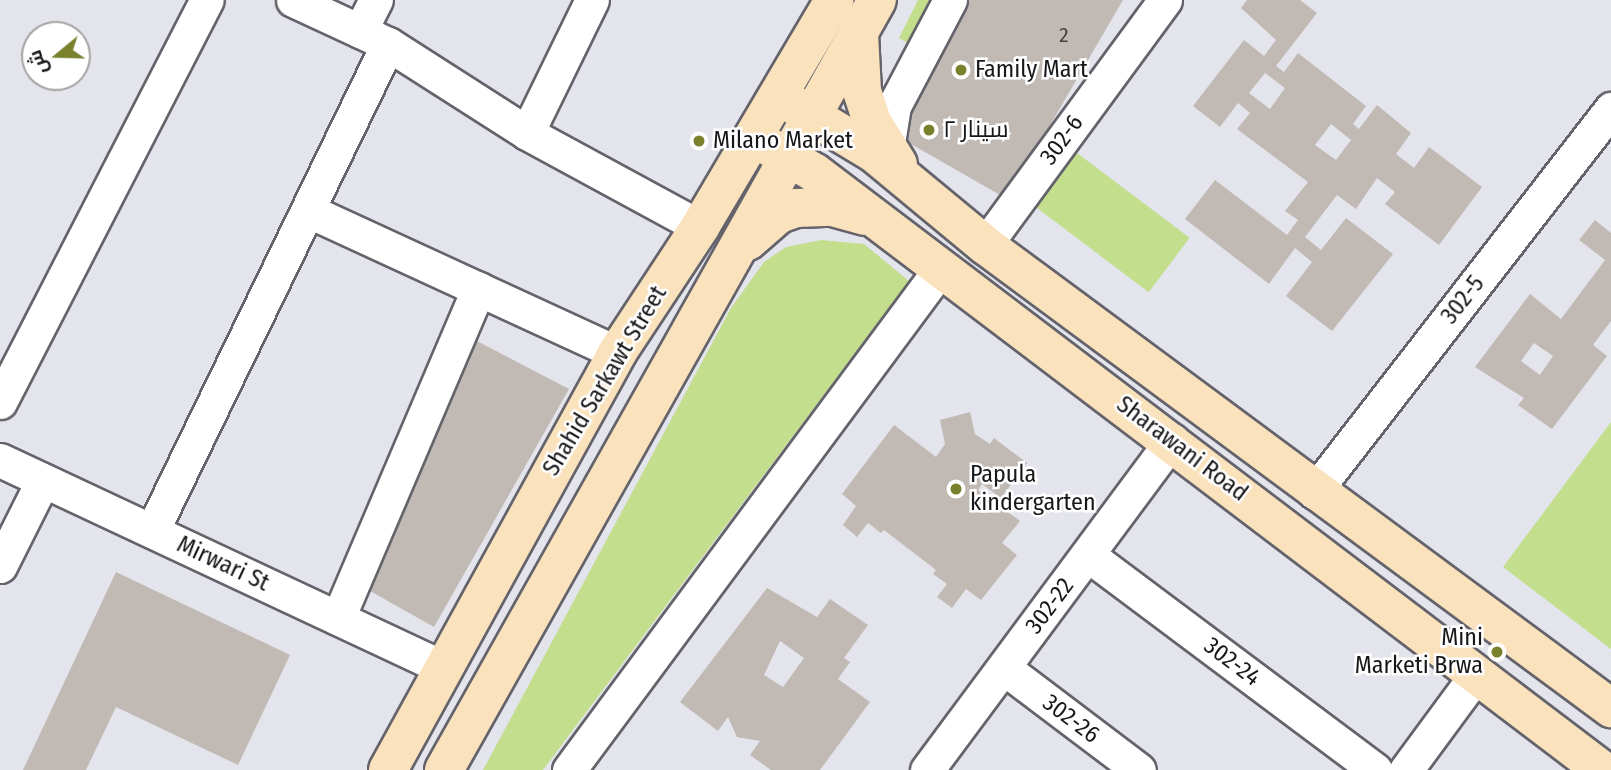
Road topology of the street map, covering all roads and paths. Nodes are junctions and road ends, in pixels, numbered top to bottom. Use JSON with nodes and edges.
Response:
{"nodes":[{"id":1,"x":207,"y":0,"type":"edge"},
{"id":2,"x":293,"y":0,"type":"edge"},
{"id":3,"x":376,"y":0,"type":"edge"},
{"id":4,"x":592,"y":0,"type":"edge"},
{"id":5,"x":834,"y":0,"type":"edge"},
{"id":6,"x":877,"y":0,"type":"edge"},
{"id":7,"x":950,"y":0,"type":"edge"},
{"id":8,"x":1165,"y":0,"type":"edge"},
{"id":9,"x":859,"y":33,"type":"junction"},
{"id":10,"x":374,"y":38,"type":"junction"},
{"id":11,"x":779,"y":96,"type":"junction"},
{"id":12,"x":1611,"y":109,"type":"edge"},
{"id":13,"x":814,"y":116,"type":"junction"},
{"id":14,"x":527,"y":133,"type":"junction"},
{"id":15,"x":754,"y":138,"type":"junction"},
{"id":16,"x":887,"y":149,"type":"junction"},
{"id":17,"x":789,"y":158,"type":"junction"},
{"id":18,"x":916,"y":188,"type":"junction"},
{"id":19,"x":311,"y":212,"type":"junction"},
{"id":20,"x":872,"y":218,"type":"junction"},
{"id":21,"x":700,"y":227,"type":"junction"},
{"id":22,"x":985,"y":245,"type":"junction"},
{"id":23,"x":727,"y":262,"type":"junction"},
{"id":24,"x":941,"y":268,"type":"junction"},
{"id":25,"x":478,"y":289,"type":"junction"},
{"id":26,"x":617,"y":353,"type":"junction"},
{"id":27,"x":0,"y":402,"type":"edge"},
{"id":28,"x":1172,"y":440,"type":"junction"},
{"id":29,"x":0,"y":460,"type":"edge"},
{"id":30,"x":43,"y":480,"type":"junction"},
{"id":31,"x":1314,"y":492,"type":"junction"},
{"id":32,"x":152,"y":531,"type":"junction"},
{"id":33,"x":1088,"y":555,"type":"junction"},
{"id":34,"x":499,"y":564,"type":"junction"},
{"id":35,"x":0,"y":566,"type":"edge"},
{"id":36,"x":543,"y":589,"type":"junction"},
{"id":37,"x":338,"y":618,"type":"junction"},
{"id":38,"x":445,"y":668,"type":"junction"},
{"id":39,"x":1004,"y":668,"type":"junction"},
{"id":40,"x":1476,"y":675,"type":"junction"},
{"id":41,"x":1611,"y":708,"type":"edge"},
{"id":42,"x":388,"y":770,"type":"edge"},
{"id":43,"x":444,"y":770,"type":"edge"},
{"id":44,"x":569,"y":770,"type":"edge"},
{"id":45,"x":927,"y":770,"type":"edge"},
{"id":46,"x":1139,"y":770,"type":"edge"},
{"id":47,"x":1375,"y":770,"type":"edge"},
{"id":48,"x":1406,"y":770,"type":"edge"},
{"id":49,"x":1602,"y":770,"type":"edge"}],
"edges":[{"from":1,"to":27,"type":"street"},
{"from":2,"to":10,"type":"street"},
{"from":3,"to":10,"type":"street"},
{"from":4,"to":14,"type":"street"},
{"from":5,"to":11,"type":"main road","name":"Shahid Sarkawt Street"},
{"from":6,"to":9,"type":"main road","name":"Shahid Sarkawt Street"},
{"from":7,"to":16,"type":"street"},
{"from":8,"to":22,"type":"street","name":"302-6"},
{"from":9,"to":13,"type":"main road","name":"Shahid Sarkawt Street"},
{"from":9,"to":16,"type":"main road"},
{"from":10,"to":14,"type":"street"},
{"from":10,"to":19,"type":"street"},
{"from":11,"to":13,"type":"main road","name":"Sharawani Road"},
{"from":11,"to":15,"type":"main road","name":"Shahid Sarkawt Street"},
{"from":12,"to":31,"type":"street","name":"302-5"},
{"from":13,"to":17,"type":"main road","name":"Shahid Sarkawt Street"},
{"from":13,"to":18,"type":"main road","name":"Sharawani Road"},
{"from":14,"to":21,"type":"street"},
{"from":15,"to":17,"type":"main road","name":"Sharawani Road"},
{"from":15,"to":21,"type":"main road","name":"Shahid Sarkawt Street"},
{"from":16,"to":18,"type":"main road"},
{"from":17,"to":20,"type":"main road","name":"Sharawani Road"},
{"from":17,"to":23,"type":"main road","name":"Shahid Sarkawt Street"},
{"from":18,"to":22,"type":"main road","name":"Sharawani Road"},
{"from":19,"to":25,"type":"street"},
{"from":19,"to":32,"type":"street"},
{"from":20,"to":23,"type":"main road"},
{"from":20,"to":24,"type":"main road","name":"Sharawani Road"},
{"from":21,"to":26,"type":"main road","name":"Shahid Sarkawt Street"},
{"from":22,"to":31,"type":"main road","name":"Sharawani Road"},
{"from":23,"to":36,"type":"main road","name":"Shahid Sarkawt Street"},
{"from":24,"to":28,"type":"main road","name":"Sharawani Road"},
{"from":24,"to":44,"type":"street"},
{"from":25,"to":26,"type":"street"},
{"from":25,"to":37,"type":"street"},
{"from":26,"to":34,"type":"main road","name":"Shahid Sarkawt Street"},
{"from":28,"to":33,"type":"street","name":"302-22"},
{"from":28,"to":40,"type":"main road","name":"Sharawani Road"},
{"from":29,"to":30,"type":"street","name":"Mirwari St"},
{"from":30,"to":32,"type":"street","name":"Mirwari St"},
{"from":30,"to":35,"type":"street"},
{"from":31,"to":41,"type":"main road","name":"Sharawani Road"},
{"from":32,"to":37,"type":"street","name":"Mirwari St"},
{"from":33,"to":39,"type":"street","name":"302-22"},
{"from":33,"to":47,"type":"street","name":"302-24"},
{"from":34,"to":36,"type":"main road"},
{"from":34,"to":38,"type":"main road","name":"Shahid Sarkawt Street"},
{"from":36,"to":43,"type":"main road","name":"Shahid Sarkawt Street"},
{"from":37,"to":38,"type":"street","name":"Mirwari St"},
{"from":38,"to":42,"type":"main road","name":"Shahid Sarkawt Street"},
{"from":39,"to":45,"type":"street","name":"302-22"},
{"from":39,"to":46,"type":"street","name":"302-26"},
{"from":40,"to":48,"type":"street"},
{"from":40,"to":49,"type":"main road","name":"Sharawani Road"}]}
